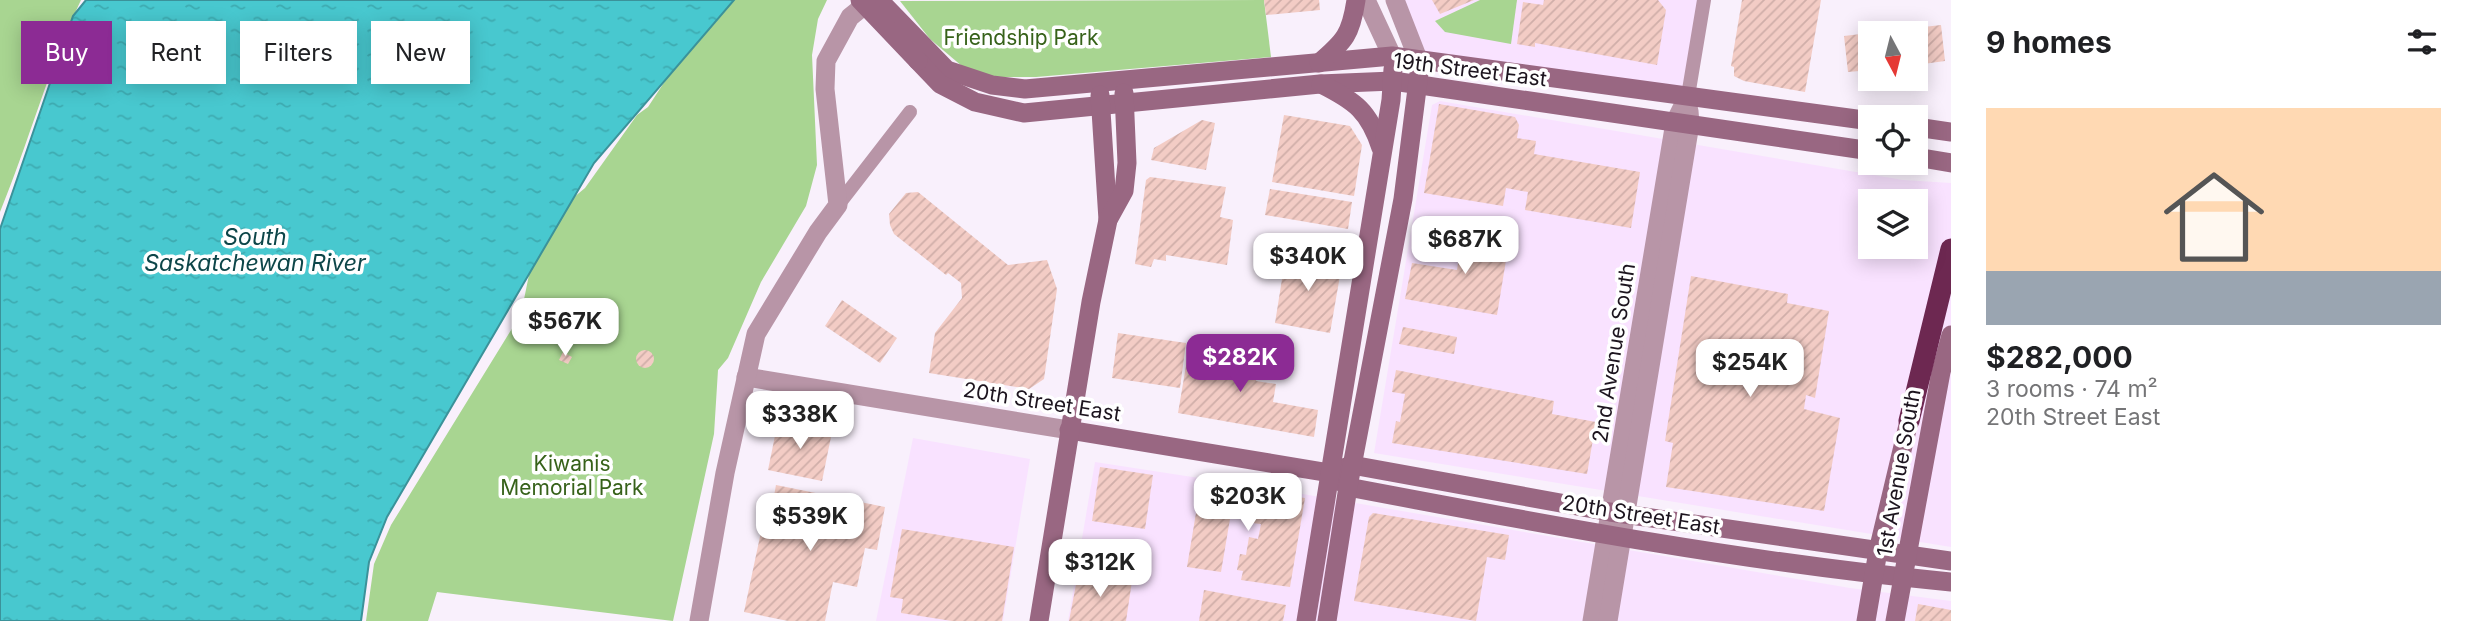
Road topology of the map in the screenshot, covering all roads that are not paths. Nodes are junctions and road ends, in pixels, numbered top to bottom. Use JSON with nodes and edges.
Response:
{"nodes":[{"id":1,"x":860,"y":0,"type":"edge"},
{"id":2,"x":871,"y":0,"type":"edge"},
{"id":3,"x":879,"y":0,"type":"edge"},
{"id":4,"x":1356,"y":0,"type":"edge"},
{"id":5,"x":1366,"y":0,"type":"edge"},
{"id":6,"x":1395,"y":0,"type":"edge"},
{"id":7,"x":1704,"y":0,"type":"edge"},
{"id":8,"x":923,"y":57,"type":"junction"},
{"id":9,"x":1392,"y":57,"type":"junction"},
{"id":10,"x":1418,"y":59,"type":"junction"},
{"id":11,"x":1319,"y":63,"type":"junction"},
{"id":12,"x":1123,"y":80,"type":"junction"},
{"id":13,"x":1393,"y":81,"type":"junction"},
{"id":14,"x":1099,"y":83,"type":"junction"},
{"id":15,"x":1320,"y":84,"type":"junction"},
{"id":16,"x":1419,"y":84,"type":"junction"},
{"id":17,"x":1688,"y":96,"type":"junction"},
{"id":18,"x":1125,"y":104,"type":"junction"},
{"id":19,"x":1101,"y":107,"type":"junction"},
{"id":20,"x":910,"y":112,"type":"dead end"},
{"id":21,"x":1858,"y":119,"type":"edge"},
{"id":22,"x":1682,"y":123,"type":"junction"},
{"id":23,"x":1928,"y":129,"type":"edge"},
{"id":24,"x":1951,"y":132,"type":"edge"},
{"id":25,"x":1858,"y":149,"type":"edge"},
{"id":26,"x":1382,"y":155,"type":"junction"},
{"id":27,"x":1928,"y":160,"type":"edge"},
{"id":28,"x":1951,"y":163,"type":"edge"},
{"id":29,"x":838,"y":205,"type":"junction"},
{"id":30,"x":1108,"y":219,"type":"junction"},
{"id":31,"x":1951,"y":249,"type":"edge"},
{"id":32,"x":1951,"y":335,"type":"edge"},
{"id":33,"x":746,"y":377,"type":"junction"},
{"id":34,"x":1909,"y":421,"type":"joint"},
{"id":35,"x":1069,"y":430,"type":"junction"},
{"id":36,"x":1352,"y":465,"type":"junction"},
{"id":37,"x":1330,"y":473,"type":"junction"},
{"id":38,"x":1348,"y":487,"type":"junction"},
{"id":39,"x":1618,"y":513,"type":"junction"},
{"id":40,"x":1614,"y":534,"type":"junction"},
{"id":41,"x":1878,"y":551,"type":"junction"},
{"id":42,"x":1907,"y":556,"type":"junction"},
{"id":43,"x":1951,"y":561,"type":"edge"},
{"id":44,"x":1875,"y":574,"type":"junction"},
{"id":45,"x":1903,"y":578,"type":"junction"},
{"id":46,"x":1951,"y":582,"type":"edge"},
{"id":47,"x":699,"y":621,"type":"edge"},
{"id":48,"x":1039,"y":621,"type":"edge"},
{"id":49,"x":1306,"y":621,"type":"edge"},
{"id":50,"x":1327,"y":621,"type":"edge"},
{"id":51,"x":1592,"y":621,"type":"edge"},
{"id":52,"x":1608,"y":621,"type":"edge"},
{"id":53,"x":1866,"y":621,"type":"edge"},
{"id":54,"x":1895,"y":621,"type":"edge"}],
"edges":[{"from":1,"to":8,"type":"main road","bridge":true},
{"from":2,"to":29,"type":"street"},
{"from":3,"to":8,"type":"main road"},
{"from":4,"to":11,"type":"main road"},
{"from":5,"to":9,"type":"street"},
{"from":6,"to":10,"type":"street"},
{"from":7,"to":17,"type":"street","name":"2nd Avenue South"},
{"from":8,"to":14,"type":"main road","name":"19th Street East"},
{"from":8,"to":19,"type":"main road","name":"19th Street East"},
{"from":9,"to":10,"type":"main road","name":"19th Street East"},
{"from":9,"to":11,"type":"main road","name":"19th Street East"},
{"from":9,"to":13,"type":"main road"},
{"from":10,"to":16,"type":"main road"},
{"from":10,"to":17,"type":"main road","name":"19th Street East"},
{"from":11,"to":12,"type":"main road","name":"19th Street East"},
{"from":12,"to":14,"type":"main road","name":"19th Street East"},
{"from":12,"to":18,"type":"main road"},
{"from":13,"to":15,"type":"main road","name":"19th Street East"},
{"from":13,"to":16,"type":"main road","name":"19th Street East"},
{"from":13,"to":26,"type":"main road"},
{"from":14,"to":19,"type":"main road"},
{"from":15,"to":18,"type":"main road","name":"19th Street East"},
{"from":15,"to":26,"type":"main road"},
{"from":16,"to":22,"type":"main road","name":"19th Street East"},
{"from":16,"to":36,"type":"main road"},
{"from":17,"to":21,"type":"main road","name":"19th Street East"},
{"from":17,"to":22,"type":"street","name":"2nd Avenue South"},
{"from":18,"to":19,"type":"main road","name":"19th Street East"},
{"from":18,"to":30,"type":"main road"},
{"from":19,"to":30,"type":"main road"},
{"from":20,"to":29,"type":"street"},
{"from":22,"to":25,"type":"main road","name":"19th Street East"},
{"from":22,"to":39,"type":"street","name":"2nd Avenue South"},
{"from":23,"to":24,"type":"main road"},
{"from":26,"to":37,"type":"main road"},
{"from":27,"to":28,"type":"main road"},
{"from":29,"to":33,"type":"street"},
{"from":30,"to":35,"type":"main road"},
{"from":31,"to":34,"type":"highway"},
{"from":32,"to":42,"type":"main road","name":"1st Avenue South"},
{"from":33,"to":35,"type":"street","name":"20th Street East"},
{"from":33,"to":47,"type":"street"},
{"from":34,"to":41,"type":"main road","name":"1st Avenue South"},
{"from":35,"to":37,"type":"main road","name":"20th Street East"},
{"from":35,"to":48,"type":"main road"},
{"from":36,"to":37,"type":"main road","name":"20th Street East"},
{"from":36,"to":38,"type":"main road"},
{"from":36,"to":39,"type":"main road","name":"20th Street East"},
{"from":37,"to":38,"type":"main road","name":"20th Street East"},
{"from":37,"to":49,"type":"main road"},
{"from":38,"to":40,"type":"main road","name":"20th Street East"},
{"from":38,"to":50,"type":"main road"},
{"from":39,"to":40,"type":"street","name":"2nd Avenue South"},
{"from":39,"to":41,"type":"main road","name":"20th Street East"},
{"from":40,"to":44,"type":"main road","name":"20th Street East"},
{"from":40,"to":51,"type":"street","name":"2nd Avenue South"},
{"from":40,"to":52,"type":"street","name":"2nd Avenue South"},
{"from":41,"to":42,"type":"main road","name":"20th Street East"},
{"from":41,"to":44,"type":"main road","name":"1st Avenue South"},
{"from":42,"to":43,"type":"main road","name":"20th Street East"},
{"from":42,"to":45,"type":"main road","name":"1st Avenue South"},
{"from":44,"to":45,"type":"main road","name":"20th Street East"},
{"from":44,"to":53,"type":"main road","name":"1st Avenue South"},
{"from":45,"to":46,"type":"main road","name":"20th Street East"},
{"from":45,"to":54,"type":"main road","name":"1st Avenue South"}]}
